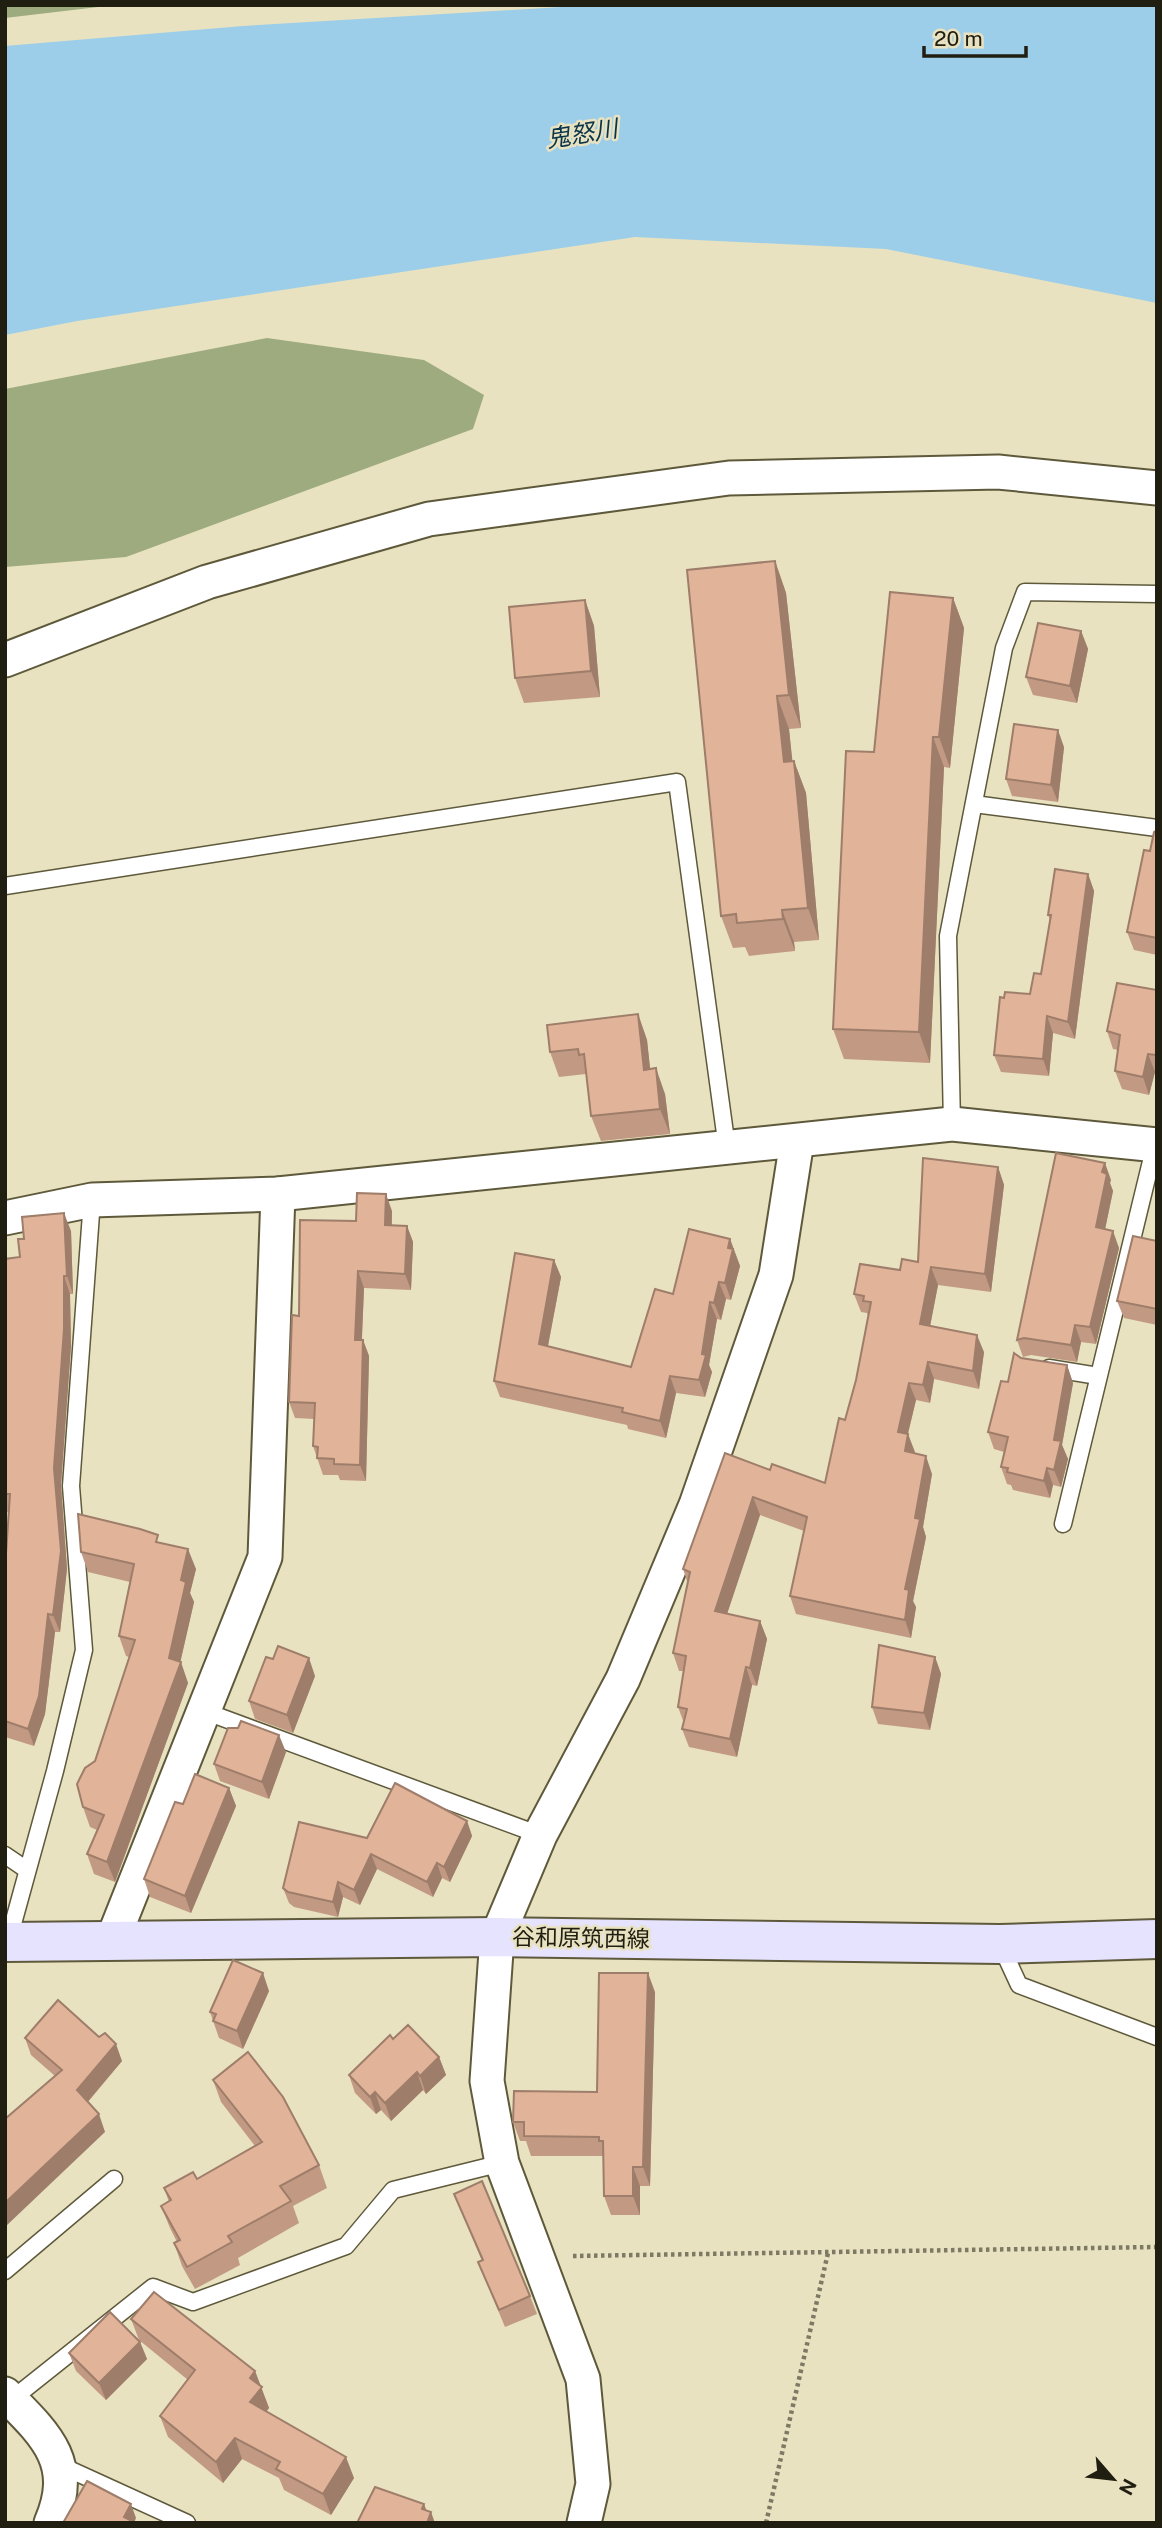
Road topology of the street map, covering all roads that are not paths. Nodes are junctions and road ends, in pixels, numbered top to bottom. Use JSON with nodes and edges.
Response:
{"nodes":[{"id":1,"x":1157,"y":488,"type":"edge"},
{"id":2,"x":1157,"y":594,"type":"edge"},
{"id":3,"x":5,"y":660,"type":"edge"},
{"id":4,"x":974,"y":804,"type":"junction"},
{"id":5,"x":1157,"y":828,"type":"edge"},
{"id":6,"x":5,"y":886,"type":"edge"},
{"id":7,"x":952,"y":1124,"type":"junction"},
{"id":8,"x":797,"y":1141,"type":"junction"},
{"id":9,"x":1156,"y":1145,"type":"edge"},
{"id":10,"x":727,"y":1148,"type":"junction"},
{"id":11,"x":278,"y":1194,"type":"junction"},
{"id":12,"x":92,"y":1200,"type":"junction"},
{"id":13,"x":5,"y":1218,"type":"edge"},
{"id":14,"x":1029,"y":1365,"type":"edge"},
{"id":15,"x":1098,"y":1376,"type":"junction"},
{"id":16,"x":1063,"y":1524,"type":"dead end"},
{"id":17,"x":204,"y":1711,"type":"junction"},
{"id":18,"x":540,"y":1835,"type":"junction"},
{"id":19,"x":5,"y":1855,"type":"edge"},
{"id":20,"x":27,"y":1870,"type":"junction"},
{"id":21,"x":497,"y":1937,"type":"junction"},
{"id":22,"x":1157,"y":1939,"type":"edge"},
{"id":23,"x":112,"y":1941,"type":"junction"},
{"id":24,"x":6,"y":1942,"type":"edge"},
{"id":25,"x":1000,"y":1944,"type":"junction"},
{"id":26,"x":1157,"y":2037,"type":"edge"},
{"id":27,"x":502,"y":2163,"type":"junction"},
{"id":28,"x":114,"y":2179,"type":"dead end"},
{"id":29,"x":5,"y":2271,"type":"edge"},
{"id":30,"x":8,"y":2397,"type":"edge"},
{"id":31,"x":62,"y":2466,"type":"junction"},
{"id":32,"x":51,"y":2523,"type":"edge"},
{"id":33,"x":187,"y":2523,"type":"edge"},
{"id":34,"x":584,"y":2523,"type":"edge"}],
"edges":[{"from":1,"to":3,"type":"street"},
{"from":2,"to":4,"type":"lane"},
{"from":4,"to":5,"type":"lane"},
{"from":4,"to":7,"type":"lane"},
{"from":6,"to":10,"type":"lane"},
{"from":7,"to":8,"type":"street"},
{"from":7,"to":9,"type":"street"},
{"from":8,"to":10,"type":"street"},
{"from":8,"to":18,"type":"street"},
{"from":9,"to":15,"type":"lane"},
{"from":10,"to":11,"type":"street"},
{"from":11,"to":12,"type":"street"},
{"from":11,"to":17,"type":"street"},
{"from":12,"to":13,"type":"street"},
{"from":12,"to":20,"type":"lane"},
{"from":14,"to":15,"type":"lane"},
{"from":15,"to":16,"type":"lane"},
{"from":17,"to":18,"type":"lane"},
{"from":17,"to":23,"type":"street"},
{"from":18,"to":21,"type":"street"},
{"from":19,"to":20,"type":"lane"},
{"from":20,"to":24,"type":"lane"},
{"from":21,"to":23,"type":"main road","name":"谷和原筑西線"},
{"from":21,"to":25,"type":"main road","name":"谷和原筑西線"},
{"from":21,"to":27,"type":"street"},
{"from":22,"to":25,"type":"main road","name":"谷和原筑西線"},
{"from":23,"to":24,"type":"main road","name":"谷和原筑西線"},
{"from":25,"to":26,"type":"lane"},
{"from":27,"to":30,"type":"lane"},
{"from":27,"to":34,"type":"street"},
{"from":28,"to":29,"type":"lane"},
{"from":30,"to":31,"type":"street"},
{"from":31,"to":32,"type":"street"},
{"from":31,"to":33,"type":"lane"}]}
